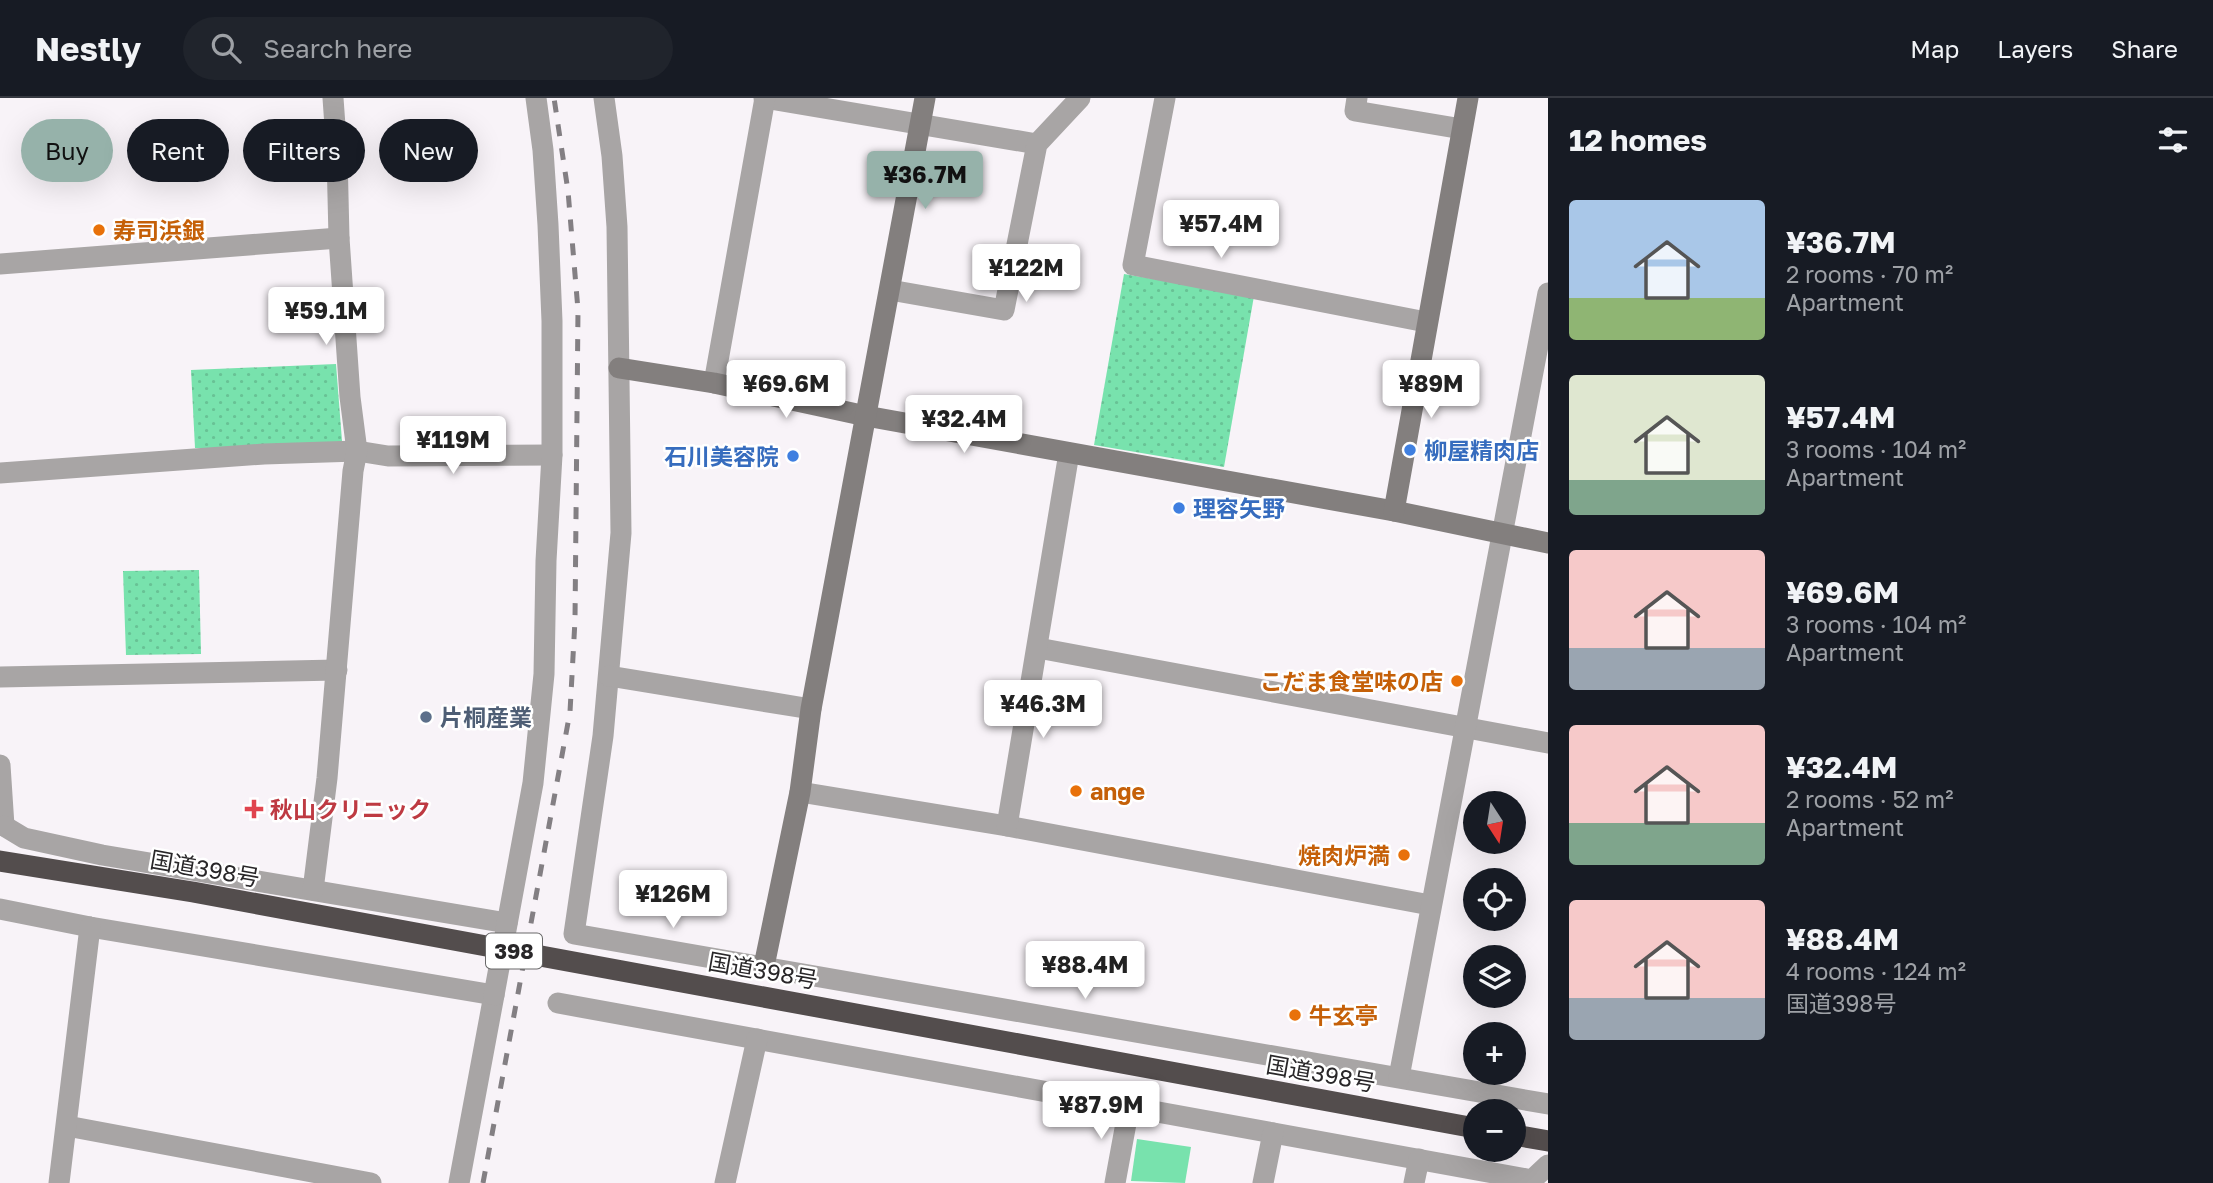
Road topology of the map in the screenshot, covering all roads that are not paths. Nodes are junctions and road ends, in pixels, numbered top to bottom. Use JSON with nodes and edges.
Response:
{"nodes":[{"id":1,"x":333,"y":98,"type":"edge"},
{"id":2,"x":536,"y":98,"type":"edge"},
{"id":3,"x":604,"y":98,"type":"edge"},
{"id":4,"x":764,"y":98,"type":"edge"},
{"id":5,"x":925,"y":98,"type":"edge"},
{"id":6,"x":1080,"y":98,"type":"edge"},
{"id":7,"x":1165,"y":98,"type":"edge"},
{"id":8,"x":1357,"y":98,"type":"edge"},
{"id":9,"x":1468,"y":98,"type":"edge"},
{"id":10,"x":919,"y":125,"type":"junction"},
{"id":11,"x":1462,"y":129,"type":"junction"},
{"id":12,"x":1037,"y":144,"type":"junction"},
{"id":13,"x":339,"y":238,"type":"junction"},
{"id":14,"x":0,"y":264,"type":"edge"},
{"id":15,"x":890,"y":290,"type":"junction"},
{"id":16,"x":1548,"y":293,"type":"edge"},
{"id":17,"x":1426,"y":322,"type":"junction"},
{"id":18,"x":1545,"y":332,"type":"edge"},
{"id":19,"x":619,"y":368,"type":"junction"},
{"id":20,"x":714,"y":383,"type":"junction"},
{"id":21,"x":866,"y":416,"type":"junction"},
{"id":22,"x":357,"y":451,"type":"junction"},
{"id":23,"x":1069,"y":453,"type":"junction"},
{"id":24,"x":552,"y":455,"type":"junction"},
{"id":25,"x":0,"y":472,"type":"edge"},
{"id":26,"x":1394,"y":511,"type":"junction"},
{"id":27,"x":1503,"y":535,"type":"junction"},
{"id":28,"x":1548,"y":543,"type":"edge"},
{"id":29,"x":1038,"y":648,"type":"junction"},
{"id":30,"x":337,"y":670,"type":"junction"},
{"id":31,"x":610,"y":676,"type":"junction"},
{"id":32,"x":0,"y":677,"type":"edge"},
{"id":33,"x":811,"y":709,"type":"junction"},
{"id":34,"x":1465,"y":728,"type":"junction"},
{"id":35,"x":1548,"y":743,"type":"edge"},
{"id":36,"x":0,"y":765,"type":"edge"},
{"id":37,"x":800,"y":792,"type":"junction"},
{"id":38,"x":1007,"y":826,"type":"junction"},
{"id":39,"x":2,"y":828,"type":"edge"},
{"id":40,"x":0,"y":861,"type":"edge"},
{"id":41,"x":313,"y":890,"type":"junction"},
{"id":42,"x":1430,"y":905,"type":"junction"},
{"id":43,"x":0,"y":909,"type":"edge"},
{"id":44,"x":508,"y":923,"type":"junction"},
{"id":45,"x":90,"y":928,"type":"junction"},
{"id":46,"x":764,"y":966,"type":"junction"},
{"id":47,"x":494,"y":995,"type":"junction"},
{"id":48,"x":558,"y":1003,"type":"dead end"},
{"id":49,"x":757,"y":1039,"type":"junction"},
{"id":50,"x":1399,"y":1077,"type":"junction"},
{"id":51,"x":1548,"y":1104,"type":"edge"},
{"id":52,"x":1129,"y":1107,"type":"junction"},
{"id":53,"x":67,"y":1126,"type":"junction"},
{"id":54,"x":1463,"y":1126,"type":"edge"},
{"id":55,"x":1273,"y":1133,"type":"junction"},
{"id":56,"x":1526,"y":1137,"type":"edge"},
{"id":57,"x":1548,"y":1141,"type":"edge"},
{"id":58,"x":1419,"y":1159,"type":"junction"},
{"id":59,"x":1548,"y":1165,"type":"edge"},
{"id":60,"x":59,"y":1183,"type":"edge"},
{"id":61,"x":371,"y":1183,"type":"edge"},
{"id":62,"x":459,"y":1183,"type":"edge"},
{"id":63,"x":724,"y":1183,"type":"edge"},
{"id":64,"x":1115,"y":1183,"type":"edge"},
{"id":65,"x":1263,"y":1183,"type":"edge"},
{"id":66,"x":1414,"y":1183,"type":"edge"}],
"edges":[{"from":1,"to":13,"type":"street"},
{"from":2,"to":24,"type":"street"},
{"from":3,"to":19,"type":"street"},
{"from":4,"to":10,"type":"street"},
{"from":4,"to":20,"type":"street"},
{"from":5,"to":10,"type":"street"},
{"from":6,"to":12,"type":"street"},
{"from":7,"to":17,"type":"street"},
{"from":8,"to":11,"type":"street"},
{"from":9,"to":11,"type":"street"},
{"from":10,"to":12,"type":"street"},
{"from":10,"to":15,"type":"street"},
{"from":11,"to":17,"type":"street"},
{"from":12,"to":15,"type":"street"},
{"from":13,"to":14,"type":"street"},
{"from":13,"to":22,"type":"street"},
{"from":15,"to":21,"type":"street"},
{"from":16,"to":18,"type":"street"},
{"from":17,"to":26,"type":"street"},
{"from":18,"to":27,"type":"street"},
{"from":19,"to":20,"type":"street"},
{"from":19,"to":31,"type":"street"},
{"from":20,"to":21,"type":"street"},
{"from":21,"to":23,"type":"street"},
{"from":21,"to":33,"type":"street"},
{"from":22,"to":24,"type":"street"},
{"from":22,"to":25,"type":"street"},
{"from":22,"to":30,"type":"street"},
{"from":23,"to":26,"type":"street"},
{"from":23,"to":29,"type":"street"},
{"from":24,"to":44,"type":"street"},
{"from":26,"to":27,"type":"street"},
{"from":27,"to":28,"type":"street"},
{"from":27,"to":34,"type":"street"},
{"from":29,"to":34,"type":"street"},
{"from":29,"to":38,"type":"street"},
{"from":30,"to":32,"type":"street"},
{"from":30,"to":41,"type":"street"},
{"from":31,"to":33,"type":"street"},
{"from":31,"to":46,"type":"street"},
{"from":33,"to":37,"type":"street"},
{"from":34,"to":35,"type":"street"},
{"from":34,"to":42,"type":"street"},
{"from":36,"to":39,"type":"street"},
{"from":37,"to":38,"type":"street"},
{"from":37,"to":46,"type":"street"},
{"from":38,"to":42,"type":"street"},
{"from":39,"to":41,"type":"street"},
{"from":40,"to":54,"type":"highway","name":"国道398号","number":"398"},
{"from":41,"to":44,"type":"street"},
{"from":42,"to":50,"type":"street"},
{"from":43,"to":45,"type":"street"},
{"from":44,"to":47,"type":"street"},
{"from":45,"to":47,"type":"street"},
{"from":45,"to":53,"type":"street"},
{"from":46,"to":50,"type":"street"},
{"from":47,"to":62,"type":"street"},
{"from":48,"to":49,"type":"street"},
{"from":49,"to":52,"type":"street"},
{"from":49,"to":63,"type":"street"},
{"from":50,"to":51,"type":"street"},
{"from":52,"to":55,"type":"street"},
{"from":52,"to":64,"type":"street"},
{"from":53,"to":60,"type":"street"},
{"from":53,"to":61,"type":"street"},
{"from":55,"to":58,"type":"street"},
{"from":55,"to":65,"type":"street"},
{"from":56,"to":57,"type":"highway"},
{"from":58,"to":59,"type":"street"},
{"from":58,"to":66,"type":"street"}]}
